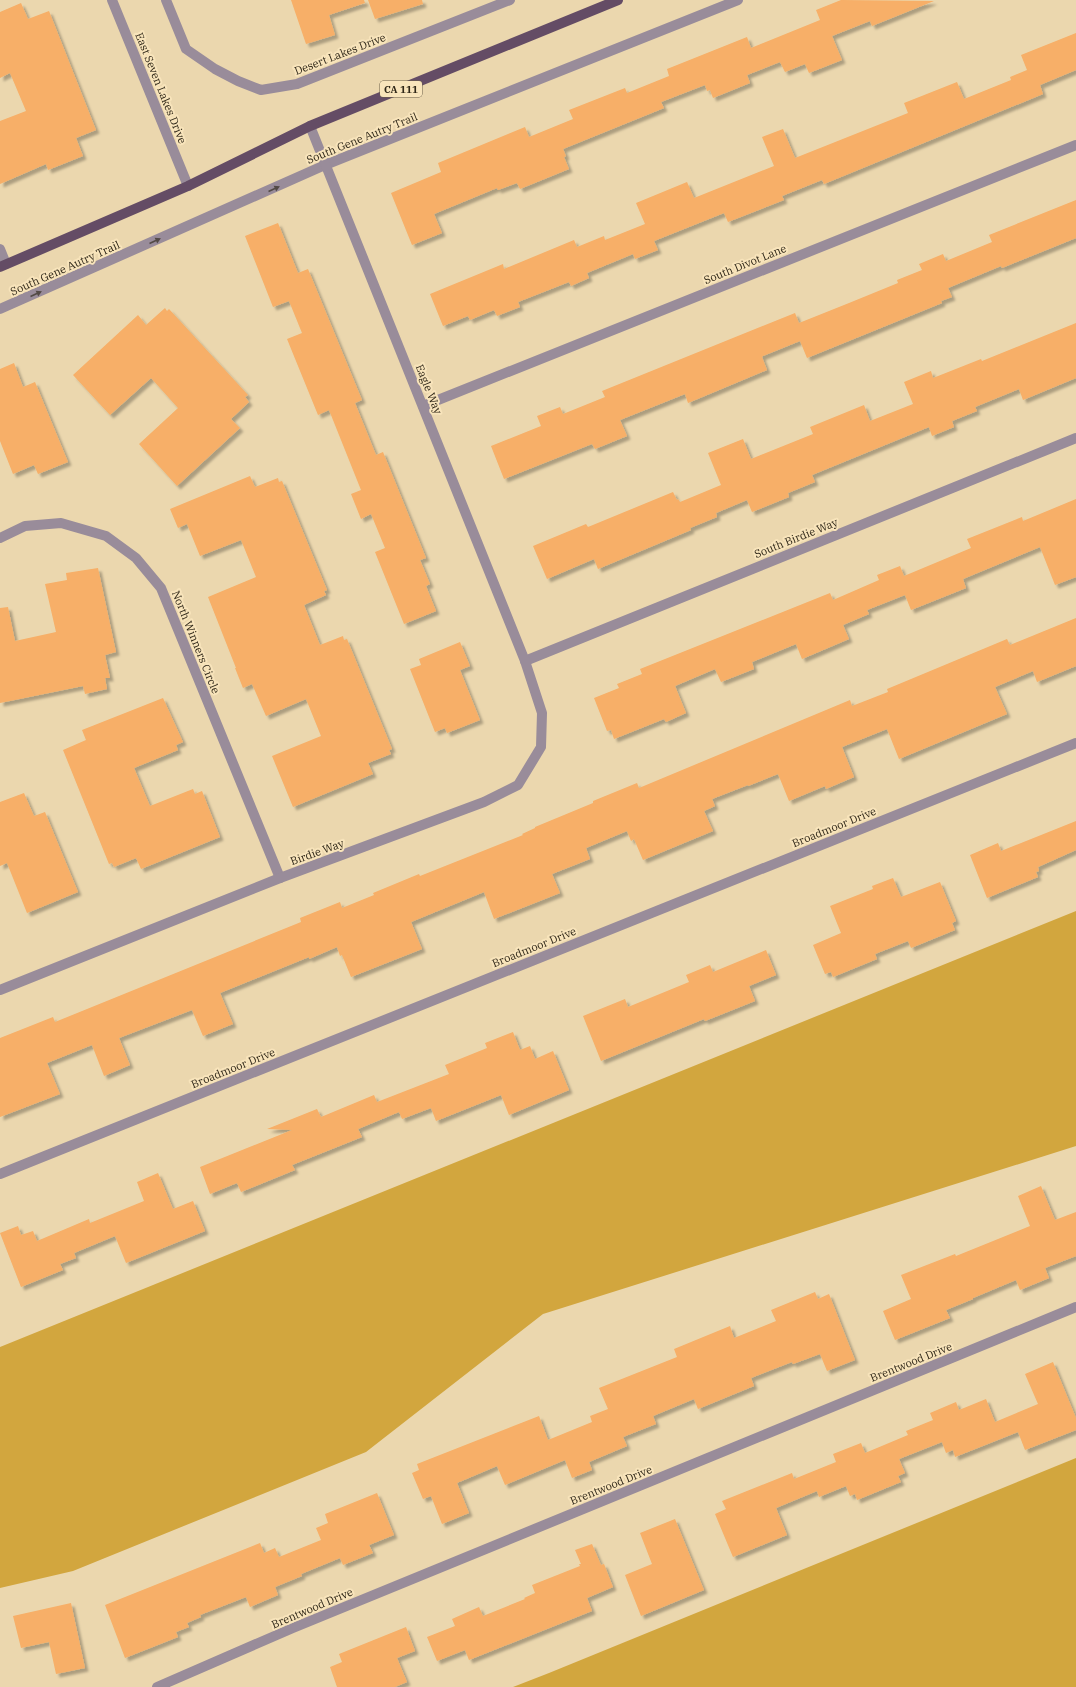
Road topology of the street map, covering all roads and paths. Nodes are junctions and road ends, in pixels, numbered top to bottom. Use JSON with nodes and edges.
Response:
{"nodes":[{"id":1,"x":112,"y":0,"type":"edge"},
{"id":2,"x":166,"y":0,"type":"edge"},
{"id":3,"x":510,"y":0,"type":"edge"},
{"id":4,"x":618,"y":0,"type":"edge"},
{"id":5,"x":738,"y":0,"type":"edge"},
{"id":6,"x":310,"y":126,"type":"junction"},
{"id":7,"x":1076,"y":145,"type":"edge"},
{"id":8,"x":325,"y":165,"type":"junction"},
{"id":9,"x":188,"y":186,"type":"junction"},
{"id":10,"x":0,"y":249,"type":"edge"},
{"id":11,"x":3,"y":266,"type":"edge"},
{"id":12,"x":0,"y":309,"type":"edge"},
{"id":13,"x":423,"y":406,"type":"junction"},
{"id":14,"x":1076,"y":438,"type":"edge"},
{"id":15,"x":0,"y":538,"type":"edge"},
{"id":16,"x":525,"y":661,"type":"junction"},
{"id":17,"x":1076,"y":743,"type":"edge"},
{"id":18,"x":280,"y":878,"type":"junction"},
{"id":19,"x":0,"y":990,"type":"edge"},
{"id":20,"x":0,"y":1174,"type":"edge"},
{"id":21,"x":1076,"y":1307,"type":"edge"},
{"id":22,"x":157,"y":1687,"type":"edge"}],
"edges":[{"from":1,"to":9,"type":"street","name":"East Seven Lakes Drive"},
{"from":2,"to":3,"type":"street","name":"Desert Lakes Drive"},
{"from":4,"to":6,"type":"main road","number":"CA 111"},
{"from":5,"to":8,"type":"street","name":"South Gene Autry Trail"},
{"from":6,"to":8,"type":"street","name":"Eagle Way"},
{"from":6,"to":9,"type":"main road","number":"CA 111"},
{"from":7,"to":13,"type":"street","name":"South Divot Lane"},
{"from":12,"to":8,"type":"street","name":"South Gene Autry Trail","one_way":true},
{"from":8,"to":13,"type":"street","name":"Eagle Way"},
{"from":9,"to":11,"type":"main road","number":"CA 111"},
{"from":10,"to":11,"type":"street"},
{"from":13,"to":16,"type":"street","name":"Eagle Way"},
{"from":14,"to":16,"type":"street","name":"South Birdie Way"},
{"from":15,"to":18,"type":"street","name":"North Winners Circle"},
{"from":16,"to":18,"type":"street","name":"Birdie Way"},
{"from":17,"to":20,"type":"street","name":"Broadmoor Drive"},
{"from":18,"to":19,"type":"street","name":"Birdie Way"},
{"from":21,"to":22,"type":"street","name":"Brentwood Drive"}]}
